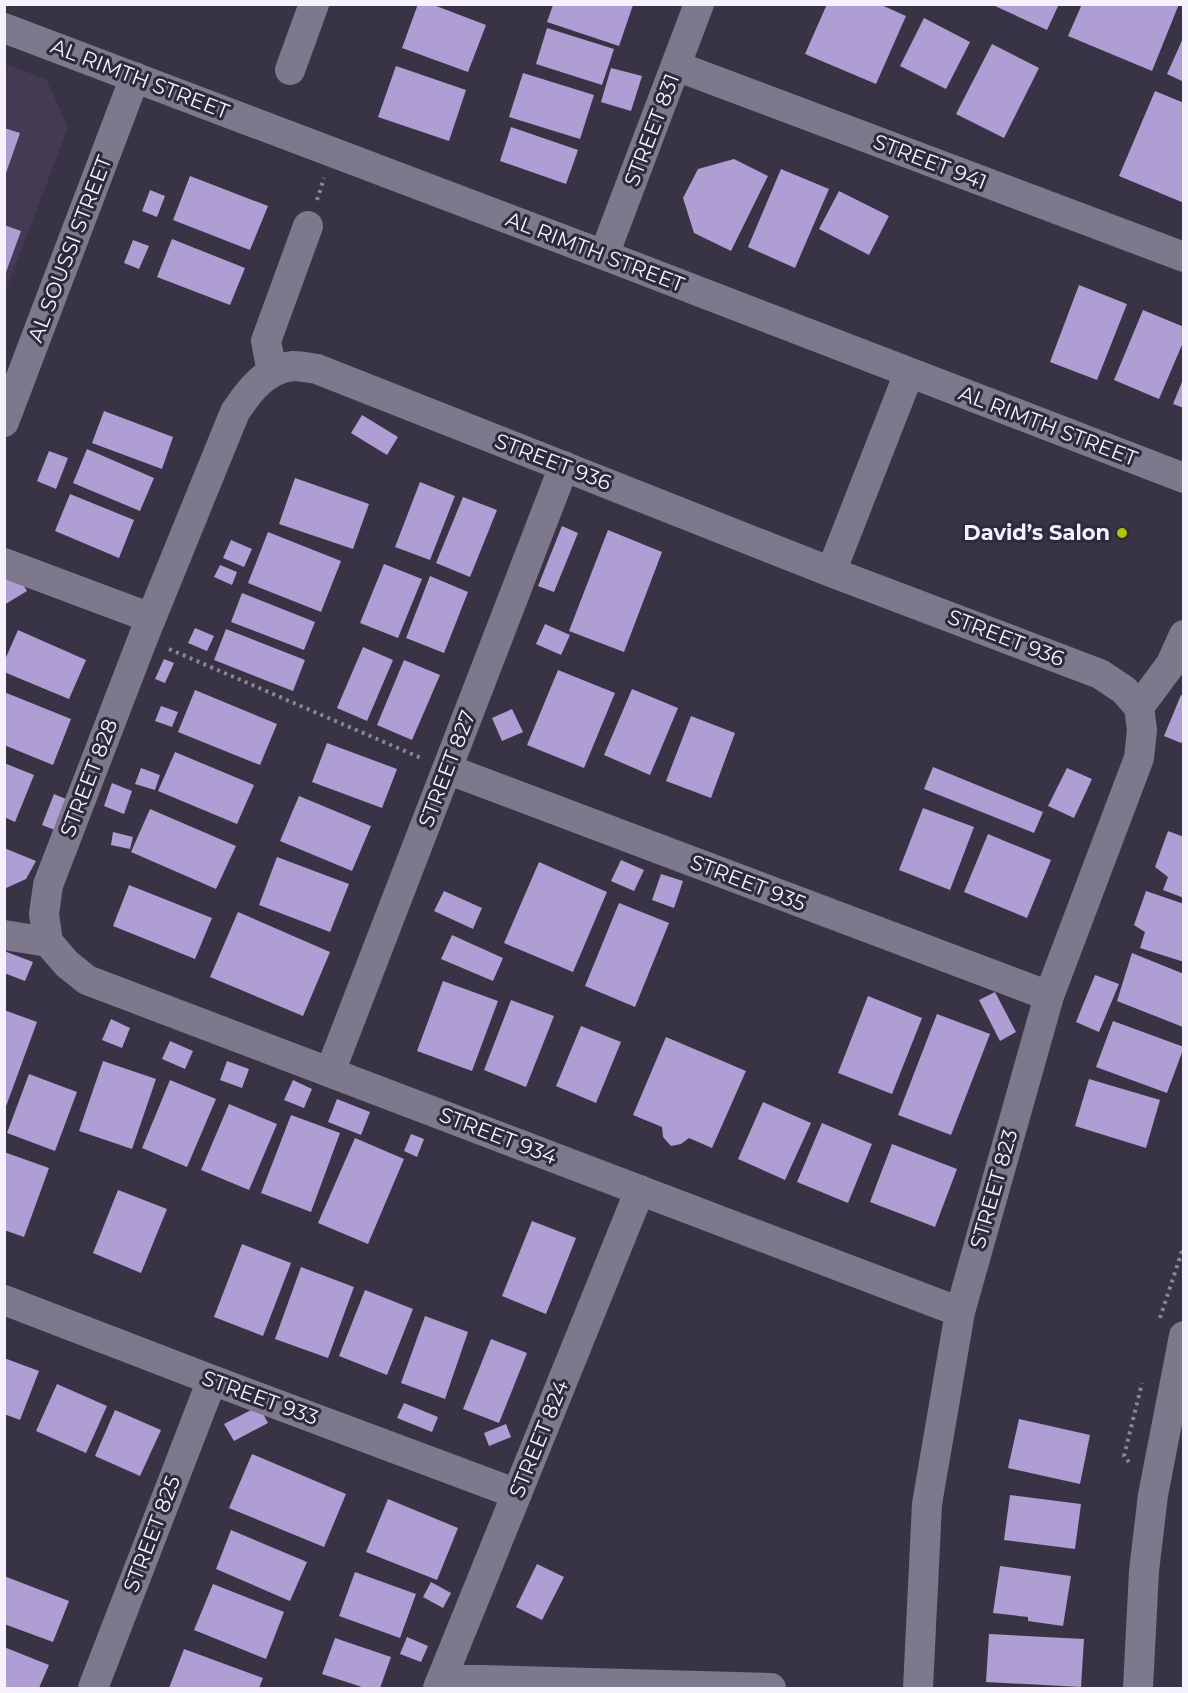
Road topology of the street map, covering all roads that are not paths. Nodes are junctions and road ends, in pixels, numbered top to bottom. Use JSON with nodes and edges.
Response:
{"nodes":[{"id":1,"x":314,"y":4,"type":"edge"},
{"id":2,"x":699,"y":4,"type":"edge"},
{"id":3,"x":4,"y":28,"type":"edge"},
{"id":4,"x":676,"y":66,"type":"junction"},
{"id":5,"x":290,"y":70,"type":"dead end"},
{"id":6,"x":135,"y":77,"type":"junction"},
{"id":7,"x":308,"y":226,"type":"road end"},
{"id":8,"x":604,"y":255,"type":"junction"},
{"id":9,"x":1184,"y":257,"type":"edge"},
{"id":10,"x":272,"y":372,"type":"junction"},
{"id":11,"x":909,"y":373,"type":"junction"},
{"id":12,"x":4,"y":422,"type":"edge"},
{"id":13,"x":564,"y":466,"type":"junction"},
{"id":14,"x":1184,"y":478,"type":"edge"},
{"id":15,"x":4,"y":563,"type":"edge"},
{"id":16,"x":831,"y":572,"type":"junction"},
{"id":17,"x":147,"y":628,"type":"junction"},
{"id":18,"x":1184,"y":634,"type":"edge"},
{"id":19,"x":1139,"y":707,"type":"junction"},
{"id":20,"x":447,"y":769,"type":"junction"},
{"id":21,"x":4,"y":935,"type":"edge"},
{"id":22,"x":48,"y":942,"type":"junction"},
{"id":23,"x":1049,"y":996,"type":"junction"},
{"id":24,"x":330,"y":1072,"type":"junction"},
{"id":25,"x":640,"y":1190,"type":"junction"},
{"id":26,"x":4,"y":1300,"type":"edge"},
{"id":27,"x":960,"y":1312,"type":"junction"},
{"id":28,"x":1184,"y":1336,"type":"edge"},
{"id":29,"x":212,"y":1380,"type":"junction"},
{"id":30,"x":517,"y":1494,"type":"junction"},
{"id":31,"x":440,"y":1684,"type":"edge"},
{"id":32,"x":93,"y":1689,"type":"edge"},
{"id":33,"x":771,"y":1689,"type":"edge"},
{"id":34,"x":918,"y":1689,"type":"edge"},
{"id":35,"x":1138,"y":1689,"type":"edge"}],
"edges":[{"from":1,"to":5,"type":"street"},
{"from":2,"to":4,"type":"street","name":"STREET 831"},
{"from":3,"to":6,"type":"street","name":"AL RIMTH STREET"},
{"from":4,"to":8,"type":"street","name":"STREET 831"},
{"from":4,"to":9,"type":"street","name":"STREET 941"},
{"from":6,"to":8,"type":"street","name":"AL RIMTH STREET"},
{"from":6,"to":12,"type":"street","name":"AL SOUSSI STREET"},
{"from":7,"to":10,"type":"street"},
{"from":8,"to":11,"type":"street","name":"AL RIMTH STREET"},
{"from":10,"to":13,"type":"street","name":"STREET 936"},
{"from":10,"to":17,"type":"street","name":"STREET 828"},
{"from":11,"to":14,"type":"street","name":"AL RIMTH STREET"},
{"from":11,"to":16,"type":"street"},
{"from":13,"to":16,"type":"street","name":"STREET 936"},
{"from":13,"to":20,"type":"street","name":"STREET 827"},
{"from":15,"to":17,"type":"street"},
{"from":16,"to":19,"type":"street","name":"STREET 936"},
{"from":17,"to":22,"type":"street","name":"STREET 828"},
{"from":18,"to":19,"type":"street"},
{"from":19,"to":23,"type":"street","name":"STREET 823"},
{"from":20,"to":23,"type":"street","name":"STREET 935"},
{"from":20,"to":24,"type":"street","name":"STREET 827"},
{"from":21,"to":22,"type":"street"},
{"from":22,"to":24,"type":"street","name":"STREET 934"},
{"from":23,"to":27,"type":"street","name":"STREET 823"},
{"from":24,"to":25,"type":"street","name":"STREET 934"},
{"from":25,"to":27,"type":"street","name":"STREET 934"},
{"from":25,"to":30,"type":"street","name":"STREET 824"},
{"from":26,"to":29,"type":"street","name":"STREET 933"},
{"from":27,"to":34,"type":"street","name":"STREET 823"},
{"from":28,"to":35,"type":"street"},
{"from":29,"to":30,"type":"street","name":"STREET 933"},
{"from":29,"to":32,"type":"street","name":"STREET 825"},
{"from":30,"to":31,"type":"street","name":"STREET 824"},
{"from":31,"to":33,"type":"street"}]}
